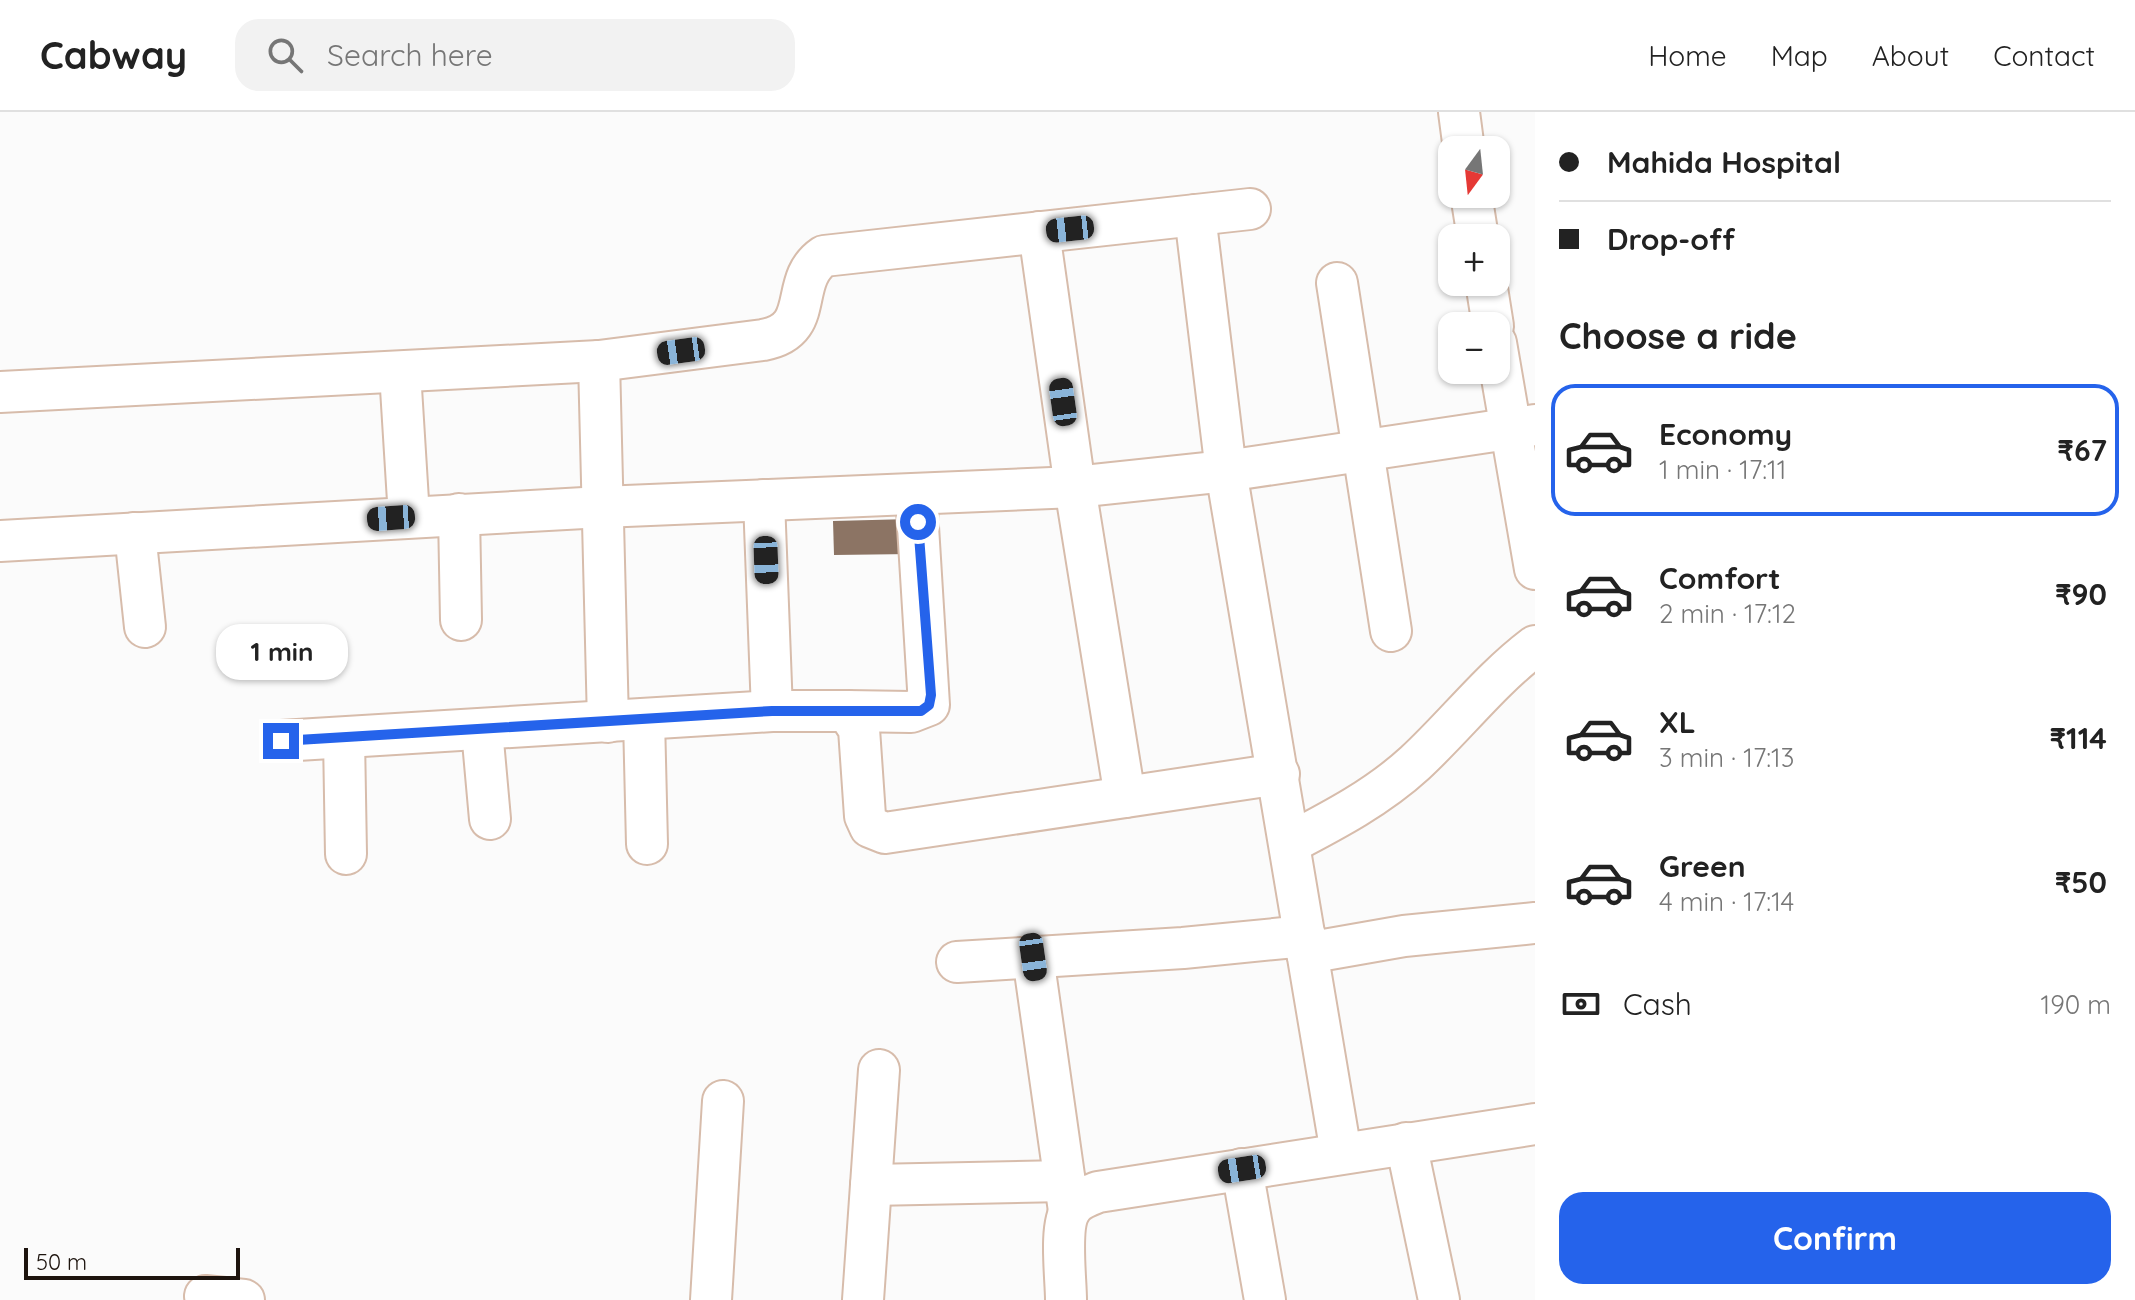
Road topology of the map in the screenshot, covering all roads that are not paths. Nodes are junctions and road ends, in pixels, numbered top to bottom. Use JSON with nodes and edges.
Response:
{"nodes":[{"id":1,"x":1459,"y":112,"type":"edge"},
{"id":2,"x":1462,"y":136,"type":"edge"},
{"id":3,"x":1250,"y":209,"type":"dead end"},
{"id":4,"x":1195,"y":215,"type":"junction"},
{"id":5,"x":1039,"y":232,"type":"junction"},
{"id":6,"x":1337,"y":283,"type":"dead end"},
{"id":7,"x":599,"y":361,"type":"junction"},
{"id":8,"x":400,"y":372,"type":"junction"},
{"id":9,"x":1509,"y":384,"type":"edge"},
{"id":10,"x":0,"y":392,"type":"edge"},
{"id":11,"x":1523,"y":428,"type":"edge"},
{"id":12,"x":1365,"y":451,"type":"junction"},
{"id":13,"x":1226,"y":471,"type":"junction"},
{"id":14,"x":1075,"y":487,"type":"junction"},
{"id":15,"x":916,"y":494,"type":"junction"},
{"id":16,"x":764,"y":500,"type":"junction"},
{"id":17,"x":602,"y":507,"type":"junction"},
{"id":18,"x":459,"y":514,"type":"junction"},
{"id":19,"x":409,"y":517,"type":"junction"},
{"id":20,"x":135,"y":533,"type":"junction"},
{"id":21,"x":0,"y":541,"type":"edge"},
{"id":22,"x":1535,"y":569,"type":"edge"},
{"id":23,"x":461,"y":620,"type":"dead end"},
{"id":24,"x":145,"y":627,"type":"dead end"},
{"id":25,"x":1391,"y":631,"type":"dead end"},
{"id":26,"x":1535,"y":646,"type":"edge"},
{"id":27,"x":772,"y":711,"type":"junction"},
{"id":28,"x":847,"y":711,"type":"junction"},
{"id":29,"x":626,"y":720,"type":"junction"},
{"id":30,"x":482,"y":730,"type":"junction"},
{"id":31,"x":344,"y":738,"type":"junction"},
{"id":32,"x":281,"y":741,"type":"dead end"},
{"id":33,"x":1279,"y":774,"type":"junction"},
{"id":34,"x":1125,"y":797,"type":"junction"},
{"id":35,"x":490,"y":819,"type":"dead end"},
{"id":36,"x":1290,"y":843,"type":"junction"},
{"id":37,"x":647,"y":844,"type":"dead end"},
{"id":38,"x":346,"y":854,"type":"dead end"},
{"id":39,"x":1535,"y":923,"type":"edge"},
{"id":40,"x":1306,"y":944,"type":"junction"},
{"id":41,"x":1033,"y":957,"type":"junction"},
{"id":42,"x":957,"y":962,"type":"dead end"},
{"id":43,"x":879,"y":1070,"type":"dead end"},
{"id":44,"x":723,"y":1101,"type":"dead end"},
{"id":45,"x":1535,"y":1124,"type":"edge"},
{"id":46,"x":1406,"y":1143,"type":"junction"},
{"id":47,"x":1341,"y":1153,"type":"junction"},
{"id":48,"x":1242,"y":1169,"type":"junction"},
{"id":49,"x":871,"y":1185,"type":"junction"},
{"id":50,"x":1067,"y":1196,"type":"junction"},
{"id":51,"x":205,"y":1296,"type":"dead end"},
{"id":52,"x":244,"y":1300,"type":"edge"},
{"id":53,"x":711,"y":1300,"type":"edge"},
{"id":54,"x":863,"y":1300,"type":"edge"},
{"id":55,"x":1066,"y":1300,"type":"edge"},
{"id":56,"x":1265,"y":1300,"type":"edge"},
{"id":57,"x":1439,"y":1300,"type":"edge"}],
"edges":[{"from":1,"to":2,"type":"street"},
{"from":3,"to":4,"type":"street"},
{"from":4,"to":5,"type":"street"},
{"from":4,"to":13,"type":"street"},
{"from":5,"to":7,"type":"street"},
{"from":5,"to":14,"type":"street"},
{"from":6,"to":12,"type":"street"},
{"from":7,"to":8,"type":"street"},
{"from":7,"to":17,"type":"street"},
{"from":8,"to":10,"type":"street"},
{"from":8,"to":19,"type":"street"},
{"from":9,"to":11,"type":"street"},
{"from":11,"to":12,"type":"street"},
{"from":11,"to":22,"type":"street"},
{"from":12,"to":13,"type":"street"},
{"from":12,"to":25,"type":"street"},
{"from":13,"to":14,"type":"street"},
{"from":13,"to":33,"type":"street"},
{"from":14,"to":15,"type":"street"},
{"from":14,"to":34,"type":"street"},
{"from":15,"to":16,"type":"street"},
{"from":15,"to":28,"type":"street"},
{"from":16,"to":17,"type":"street"},
{"from":16,"to":27,"type":"street"},
{"from":17,"to":18,"type":"street"},
{"from":17,"to":29,"type":"street"},
{"from":18,"to":19,"type":"street"},
{"from":18,"to":23,"type":"street"},
{"from":19,"to":20,"type":"street"},
{"from":20,"to":21,"type":"street"},
{"from":20,"to":24,"type":"street"},
{"from":26,"to":36,"type":"street"},
{"from":27,"to":28,"type":"street"},
{"from":27,"to":29,"type":"street"},
{"from":28,"to":34,"type":"street"},
{"from":29,"to":30,"type":"street"},
{"from":29,"to":37,"type":"street"},
{"from":30,"to":31,"type":"street"},
{"from":30,"to":35,"type":"street"},
{"from":31,"to":32,"type":"street"},
{"from":31,"to":38,"type":"street"},
{"from":33,"to":34,"type":"street"},
{"from":33,"to":36,"type":"street"},
{"from":36,"to":40,"type":"street"},
{"from":39,"to":40,"type":"street"},
{"from":40,"to":41,"type":"street"},
{"from":40,"to":47,"type":"street"},
{"from":41,"to":42,"type":"street"},
{"from":41,"to":50,"type":"street"},
{"from":43,"to":49,"type":"street"},
{"from":44,"to":53,"type":"street"},
{"from":45,"to":46,"type":"street"},
{"from":46,"to":47,"type":"street"},
{"from":46,"to":57,"type":"street"},
{"from":47,"to":48,"type":"street"},
{"from":48,"to":50,"type":"street"},
{"from":48,"to":56,"type":"street"},
{"from":49,"to":50,"type":"street"},
{"from":49,"to":54,"type":"street"},
{"from":50,"to":55,"type":"street"},
{"from":51,"to":52,"type":"street"}]}
